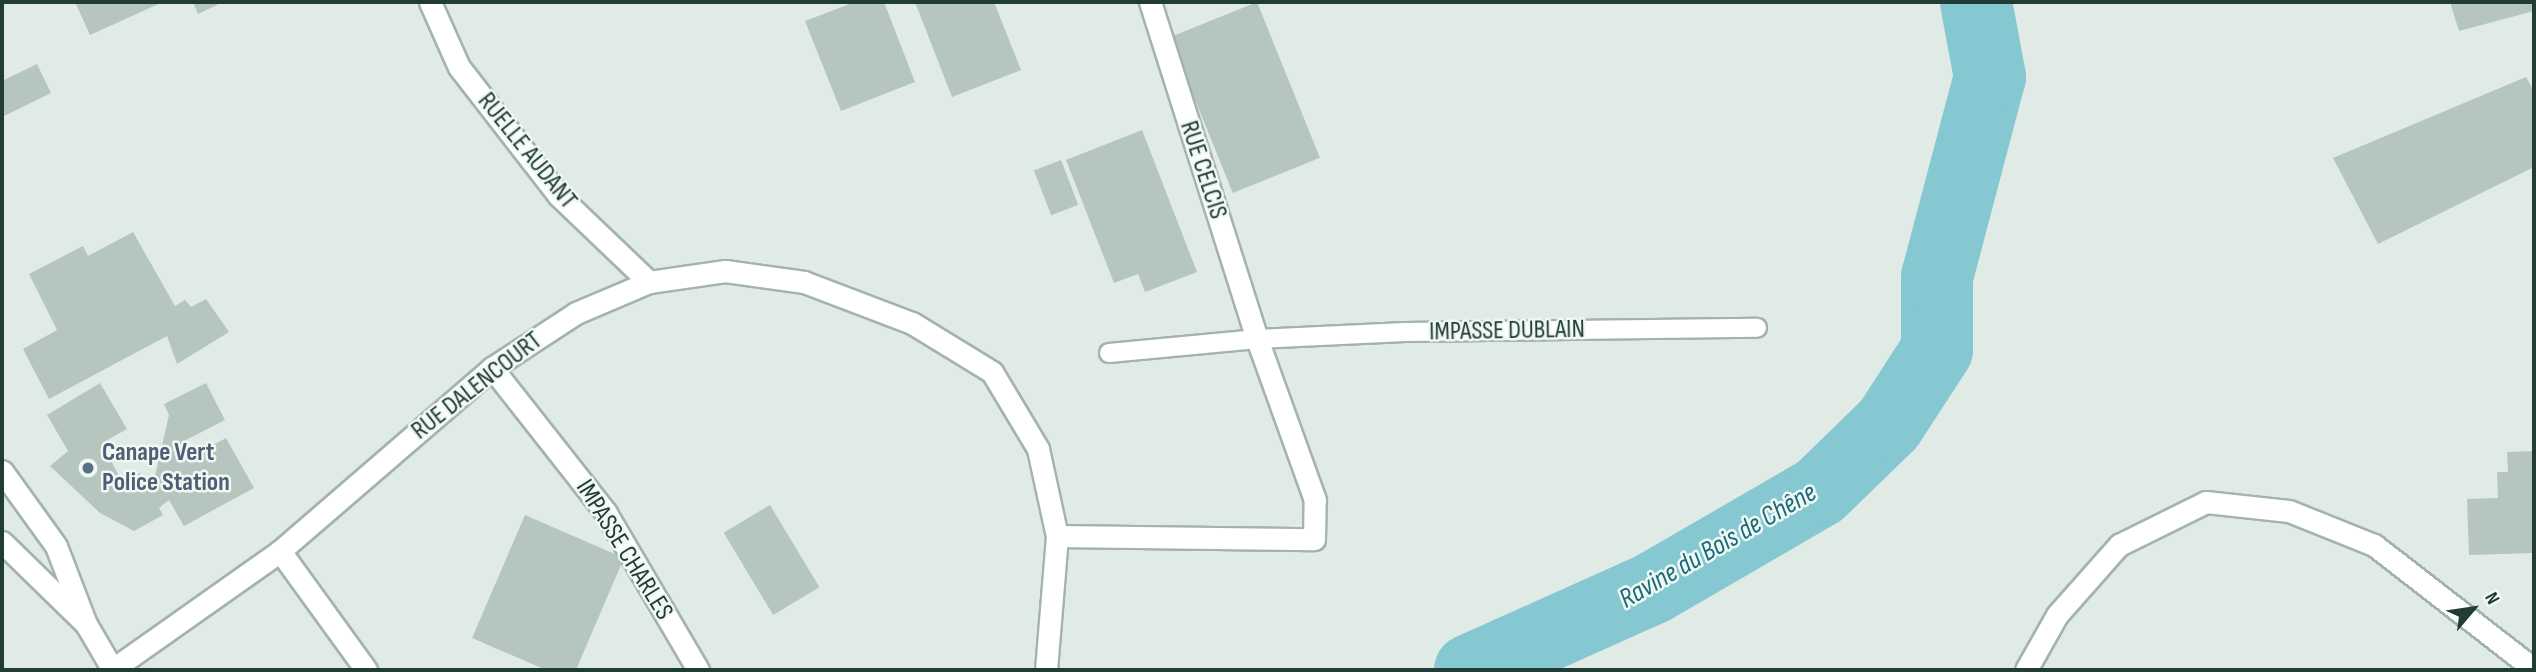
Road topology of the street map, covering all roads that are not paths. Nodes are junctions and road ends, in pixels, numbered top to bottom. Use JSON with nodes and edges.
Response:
{"nodes":[{"id":1,"x":429,"y":2,"type":"edge"},
{"id":2,"x":1150,"y":2,"type":"edge"},
{"id":3,"x":649,"y":282,"type":"junction"},
{"id":4,"x":1757,"y":328,"type":"dead end"},
{"id":5,"x":1257,"y":339,"type":"junction"},
{"id":6,"x":1109,"y":353,"type":"dead end"},
{"id":7,"x":492,"y":368,"type":"junction"},
{"id":8,"x":2,"y":471,"type":"edge"},
{"id":9,"x":1057,"y":536,"type":"junction"},
{"id":10,"x":2,"y":542,"type":"edge"},
{"id":11,"x":280,"y":551,"type":"junction"},
{"id":12,"x":86,"y":624,"type":"junction"},
{"id":13,"x":2534,"y":669,"type":"edge"},
{"id":14,"x":113,"y":670,"type":"edge"},
{"id":15,"x":366,"y":670,"type":"edge"},
{"id":16,"x":698,"y":670,"type":"edge"},
{"id":17,"x":1046,"y":670,"type":"edge"},
{"id":18,"x":2026,"y":670,"type":"edge"}],
"edges":[{"from":1,"to":3,"type":"street","name":"RUELLE AUDANT"},
{"from":2,"to":5,"type":"street","name":"RUE CELCIS"},
{"from":3,"to":7,"type":"street","name":"RUE DALENCOURT"},
{"from":3,"to":9,"type":"street","name":"RUE DALENCOURT"},
{"from":4,"to":5,"type":"lane","name":"IMPASSE DUBLAIN"},
{"from":5,"to":6,"type":"lane","name":"IMPASSE DUBLAIN"},
{"from":5,"to":9,"type":"street","name":"RUE CELCIS"},
{"from":7,"to":11,"type":"street","name":"RUE DALENCOURT"},
{"from":7,"to":16,"type":"street","name":"IMPASSE CHARLES"},
{"from":8,"to":12,"type":"street"},
{"from":9,"to":17,"type":"street","name":"RUE DALENCOURT"},
{"from":10,"to":12,"type":"street"},
{"from":11,"to":14,"type":"street","name":"RUE DALENCOURT"},
{"from":11,"to":15,"type":"street"},
{"from":12,"to":14,"type":"street"},
{"from":13,"to":18,"type":"street"}]}
